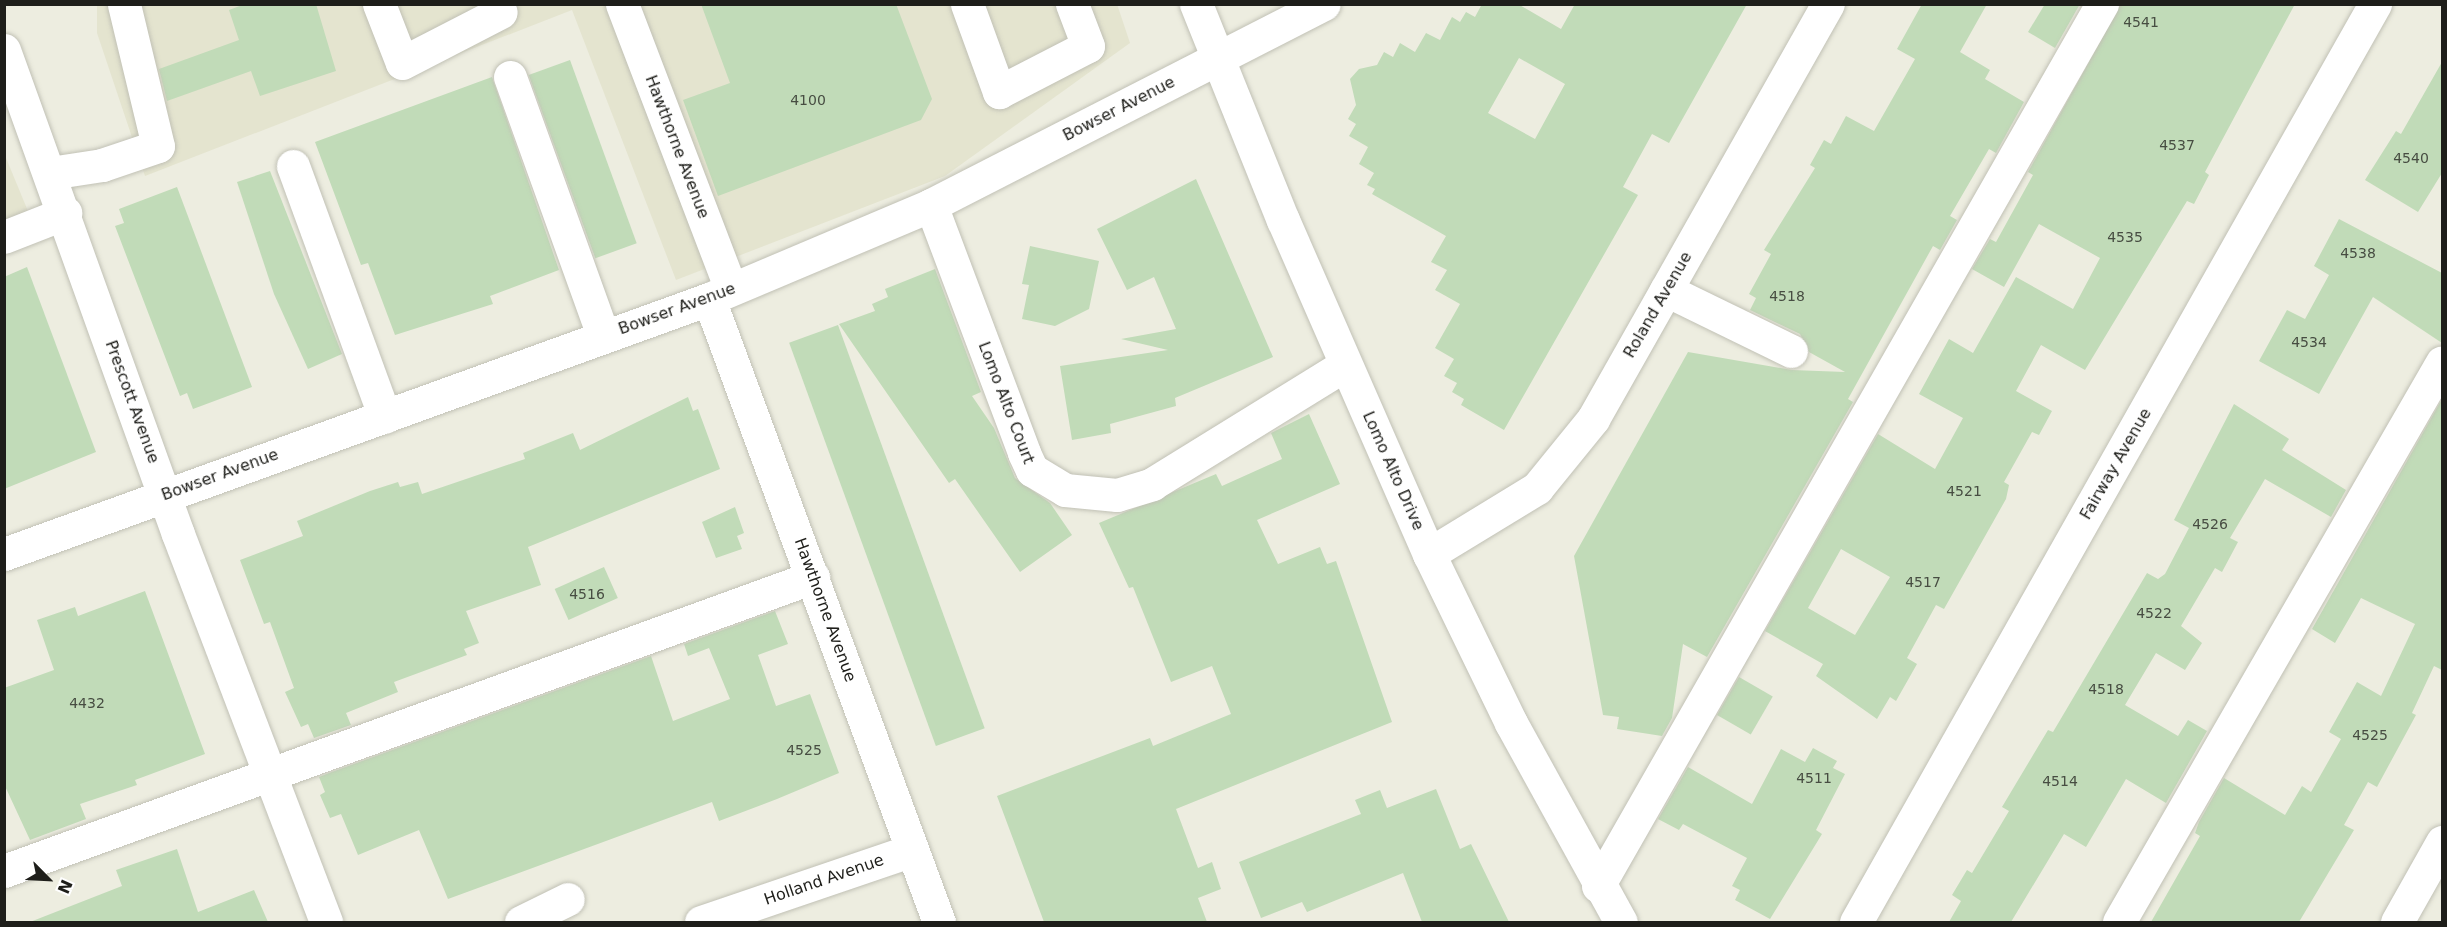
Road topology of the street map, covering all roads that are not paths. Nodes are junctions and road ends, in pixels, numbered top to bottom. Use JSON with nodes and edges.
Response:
{"nodes":[{"id":1,"x":124,"y":4,"type":"edge"},
{"id":2,"x":379,"y":4,"type":"edge"},
{"id":3,"x":622,"y":4,"type":"edge"},
{"id":4,"x":967,"y":4,"type":"edge"},
{"id":5,"x":1072,"y":4,"type":"edge"},
{"id":6,"x":1196,"y":4,"type":"edge"},
{"id":7,"x":1324,"y":4,"type":"edge"},
{"id":8,"x":1828,"y":4,"type":"edge"},
{"id":9,"x":2102,"y":4,"type":"edge"},
{"id":10,"x":2376,"y":4,"type":"edge"},
{"id":11,"x":508,"y":7,"type":"edge"},
{"id":12,"x":1220,"y":59,"type":"junction"},
{"id":13,"x":7,"y":65,"type":"edge"},
{"id":14,"x":510,"y":77,"type":"dead end"},
{"id":15,"x":293,"y":166,"type":"dead end"},
{"id":16,"x":50,"y":173,"type":"junction"},
{"id":17,"x":931,"y":205,"type":"junction"},
{"id":18,"x":65,"y":213,"type":"junction"},
{"id":19,"x":4,"y":237,"type":"edge"},
{"id":20,"x":1666,"y":290,"type":"junction"},
{"id":21,"x":720,"y":294,"type":"junction"},
{"id":22,"x":603,"y":336,"type":"junction"},
{"id":23,"x":1791,"y":351,"type":"dead end"},
{"id":24,"x":2442,"y":362,"type":"edge"},
{"id":25,"x":1345,"y":365,"type":"junction"},
{"id":26,"x":385,"y":417,"type":"junction"},
{"id":27,"x":164,"y":495,"type":"junction"},
{"id":28,"x":4,"y":554,"type":"edge"},
{"id":29,"x":1429,"y":554,"type":"junction"},
{"id":30,"x":813,"y":577,"type":"junction"},
{"id":31,"x":270,"y":772,"type":"junction"},
{"id":32,"x":2442,"y":842,"type":"edge"},
{"id":33,"x":912,"y":850,"type":"junction"},
{"id":34,"x":4,"y":871,"type":"edge"},
{"id":35,"x":1598,"y":886,"type":"junction"},
{"id":36,"x":568,"y":899,"type":"dead end"},
{"id":37,"x":326,"y":922,"type":"edge"},
{"id":38,"x":521,"y":922,"type":"edge"},
{"id":39,"x":701,"y":922,"type":"edge"},
{"id":40,"x":939,"y":922,"type":"edge"},
{"id":41,"x":1621,"y":922,"type":"edge"},
{"id":42,"x":1856,"y":922,"type":"edge"},
{"id":43,"x":2119,"y":922,"type":"edge"},
{"id":44,"x":2397,"y":922,"type":"edge"}],
"edges":[{"from":1,"to":16,"type":"street"},
{"from":2,"to":11,"type":"street"},
{"from":3,"to":21,"type":"street","name":"Hawthorne Avenue"},
{"from":4,"to":5,"type":"street"},
{"from":6,"to":12,"type":"street","name":"Lomo Alto Drive"},
{"from":7,"to":12,"type":"street","name":"Bowser Avenue"},
{"from":8,"to":20,"type":"street","name":"Roland Avenue"},
{"from":9,"to":35,"type":"street"},
{"from":10,"to":42,"type":"street","name":"Fairway Avenue"},
{"from":12,"to":17,"type":"street","name":"Bowser Avenue"},
{"from":12,"to":25,"type":"street","name":"Lomo Alto Drive"},
{"from":13,"to":16,"type":"street","name":"Prescott Avenue"},
{"from":14,"to":22,"type":"street"},
{"from":15,"to":26,"type":"street"},
{"from":16,"to":18,"type":"street","name":"Prescott Avenue"},
{"from":17,"to":21,"type":"street","name":"Bowser Avenue"},
{"from":17,"to":25,"type":"street","name":"Lomo Alto Court"},
{"from":18,"to":19,"type":"street"},
{"from":18,"to":27,"type":"street","name":"Prescott Avenue"},
{"from":20,"to":23,"type":"street"},
{"from":20,"to":29,"type":"street","name":"Roland Avenue"},
{"from":21,"to":22,"type":"street","name":"Bowser Avenue"},
{"from":21,"to":30,"type":"street","name":"Hawthorne Avenue"},
{"from":22,"to":26,"type":"street","name":"Bowser Avenue"},
{"from":24,"to":43,"type":"street"},
{"from":25,"to":29,"type":"street","name":"Lomo Alto Drive"},
{"from":26,"to":27,"type":"street","name":"Bowser Avenue"},
{"from":27,"to":28,"type":"street","name":"Bowser Avenue"},
{"from":27,"to":31,"type":"street","name":"Prescott Avenue"},
{"from":29,"to":35,"type":"street","name":"Lomo Alto Drive"},
{"from":30,"to":31,"type":"street"},
{"from":30,"to":33,"type":"street","name":"Hawthorne Avenue"},
{"from":31,"to":34,"type":"street"},
{"from":31,"to":37,"type":"street","name":"Prescott Avenue"},
{"from":32,"to":44,"type":"street"},
{"from":33,"to":39,"type":"street","name":"Holland Avenue"},
{"from":33,"to":40,"type":"street","name":"Hawthorne Avenue"},
{"from":35,"to":41,"type":"street","name":"Lomo Alto Drive"},
{"from":36,"to":38,"type":"street"}]}
